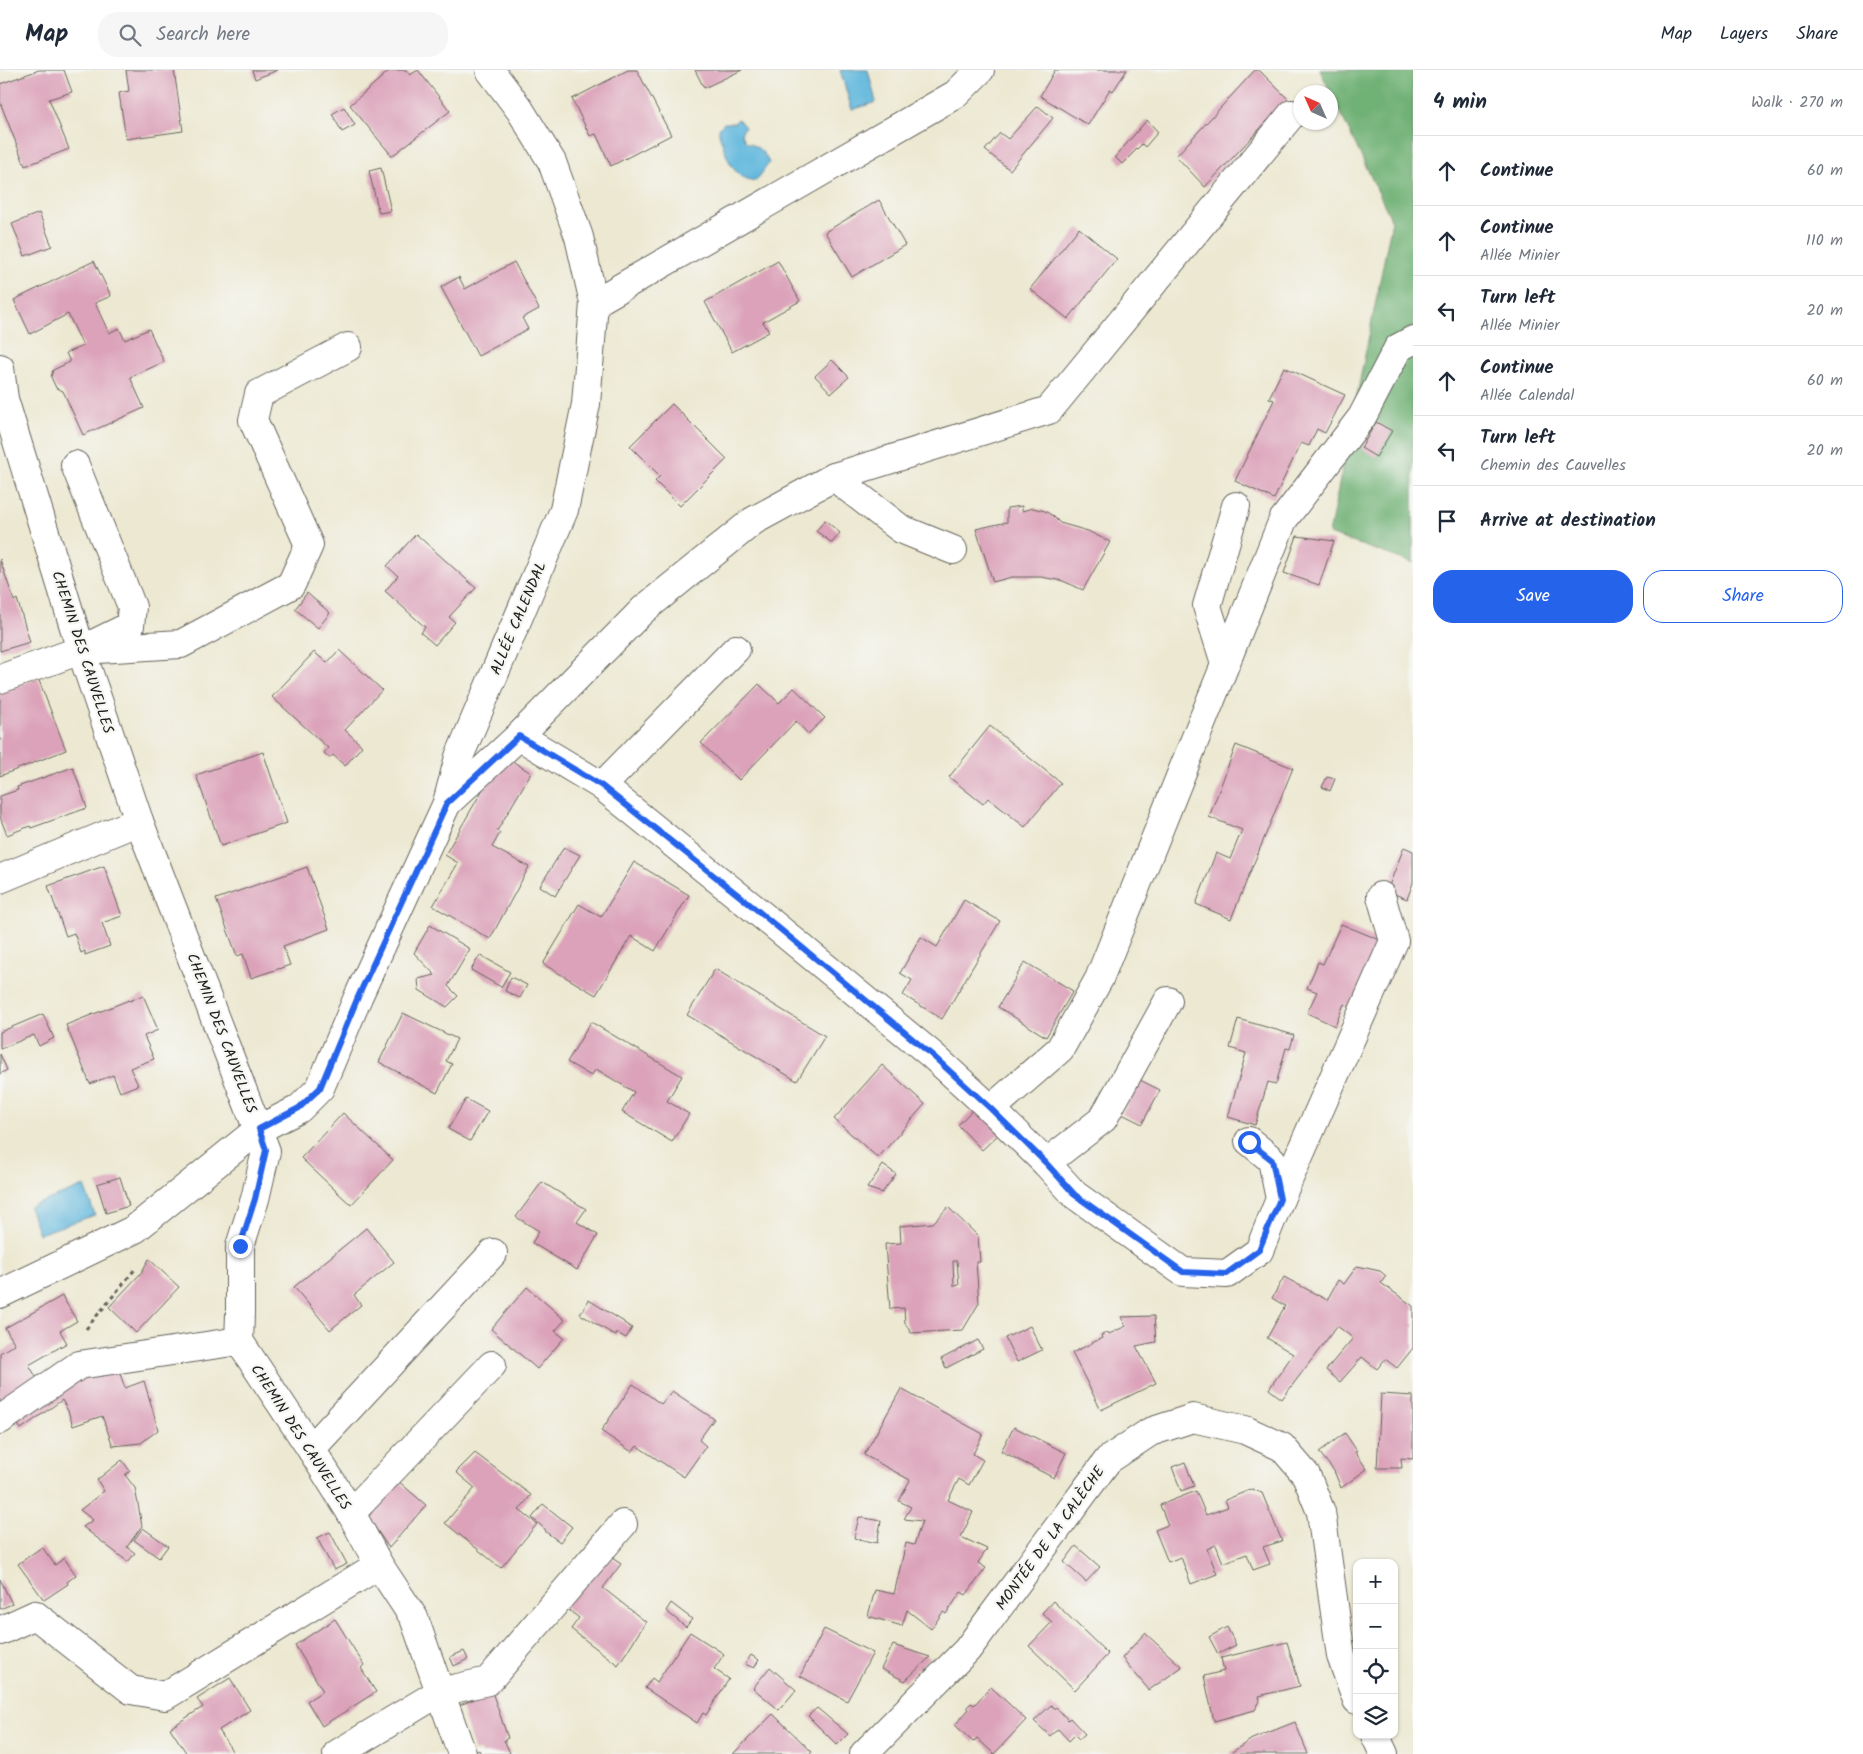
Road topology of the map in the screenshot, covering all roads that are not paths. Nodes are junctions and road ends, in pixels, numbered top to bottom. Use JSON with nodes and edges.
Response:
{"nodes":[{"id":1,"x":490,"y":70,"type":"edge"},
{"id":2,"x":980,"y":70,"type":"edge"},
{"id":3,"x":1292,"y":114,"type":"dead end"},
{"id":4,"x":594,"y":303,"type":"junction"},
{"id":5,"x":1413,"y":340,"type":"edge"},
{"id":6,"x":348,"y":348,"type":"dead end"},
{"id":7,"x":0,"y":368,"type":"edge"},
{"id":8,"x":75,"y":465,"type":"dead end"},
{"id":9,"x":834,"y":477,"type":"junction"},
{"id":10,"x":1236,"y":506,"type":"dead end"},
{"id":11,"x":953,"y":550,"type":"dead end"},
{"id":12,"x":736,"y":648,"type":"dead end"},
{"id":13,"x":81,"y":650,"type":"junction"},
{"id":14,"x":1225,"y":663,"type":"junction"},
{"id":15,"x":0,"y":679,"type":"edge"},
{"id":16,"x":519,"y":736,"type":"junction"},
{"id":17,"x":602,"y":786,"type":"junction"},
{"id":18,"x":447,"y":803,"type":"junction"},
{"id":19,"x":139,"y":822,"type":"junction"},
{"id":20,"x":0,"y":879,"type":"edge"},
{"id":21,"x":1381,"y":896,"type":"dead end"},
{"id":22,"x":1168,"y":1001,"type":"dead end"},
{"id":23,"x":991,"y":1109,"type":"junction"},
{"id":24,"x":259,"y":1129,"type":"junction"},
{"id":25,"x":1249,"y":1142,"type":"dead end"},
{"id":26,"x":1046,"y":1163,"type":"junction"},
{"id":27,"x":1280,"y":1199,"type":"junction"},
{"id":28,"x":493,"y":1253,"type":"dead end"},
{"id":29,"x":0,"y":1294,"type":"edge"},
{"id":30,"x":238,"y":1342,"type":"junction"},
{"id":31,"x":492,"y":1365,"type":"dead end"},
{"id":32,"x":0,"y":1420,"type":"edge"},
{"id":33,"x":311,"y":1449,"type":"junction"},
{"id":34,"x":351,"y":1513,"type":"junction"},
{"id":35,"x":623,"y":1524,"type":"dead end"},
{"id":36,"x":379,"y":1565,"type":"junction"},
{"id":37,"x":0,"y":1631,"type":"edge"},
{"id":38,"x":440,"y":1692,"type":"junction"},
{"id":39,"x":1355,"y":1694,"type":"edge"},
{"id":40,"x":1377,"y":1739,"type":"edge"},
{"id":41,"x":337,"y":1754,"type":"edge"},
{"id":42,"x":462,"y":1754,"type":"edge"},
{"id":43,"x":864,"y":1754,"type":"edge"},
{"id":44,"x":1384,"y":1754,"type":"edge"}],
"edges":[{"from":1,"to":4,"type":"street","name":"ALLÉE CALENDAL"},
{"from":2,"to":4,"type":"street"},
{"from":3,"to":9,"type":"street"},
{"from":4,"to":18,"type":"street","name":"ALLÉE CALENDAL"},
{"from":5,"to":14,"type":"street"},
{"from":6,"to":13,"type":"street"},
{"from":7,"to":13,"type":"street","name":"CHEMIN DES CAUVELLES"},
{"from":8,"to":13,"type":"street"},
{"from":9,"to":11,"type":"street"},
{"from":9,"to":16,"type":"street"},
{"from":10,"to":14,"type":"street"},
{"from":12,"to":17,"type":"street"},
{"from":13,"to":15,"type":"street"},
{"from":13,"to":19,"type":"street","name":"CHEMIN DES CAUVELLES"},
{"from":14,"to":23,"type":"street"},
{"from":16,"to":17,"type":"street"},
{"from":16,"to":18,"type":"street"},
{"from":17,"to":23,"type":"street"},
{"from":18,"to":24,"type":"street","name":"ALLÉE CALENDAL"},
{"from":19,"to":20,"type":"street"},
{"from":19,"to":24,"type":"street","name":"CHEMIN DES CAUVELLES"},
{"from":21,"to":27,"type":"street"},
{"from":22,"to":26,"type":"street"},
{"from":23,"to":26,"type":"street"},
{"from":24,"to":29,"type":"street","name":"ALLÉE CALENDAL"},
{"from":24,"to":30,"type":"street","name":"CHEMIN DES CAUVELLES"},
{"from":25,"to":27,"type":"street"},
{"from":26,"to":27,"type":"street"},
{"from":28,"to":33,"type":"street"},
{"from":30,"to":32,"type":"street"},
{"from":30,"to":33,"type":"street","name":"CHEMIN DES CAUVELLES"},
{"from":31,"to":34,"type":"street"},
{"from":33,"to":34,"type":"street","name":"CHEMIN DES CAUVELLES"},
{"from":34,"to":36,"type":"street","name":"CHEMIN DES CAUVELLES"},
{"from":35,"to":38,"type":"street"},
{"from":36,"to":37,"type":"street"},
{"from":36,"to":38,"type":"street","name":"CHEMIN DES CAUVELLES"},
{"from":38,"to":41,"type":"street"},
{"from":38,"to":42,"type":"street","name":"CHEMIN DES CAUVELLES"},
{"from":39,"to":43,"type":"street","name":"MONTÉE DE LA CALÈCHE"},
{"from":40,"to":44,"type":"street"}]}
